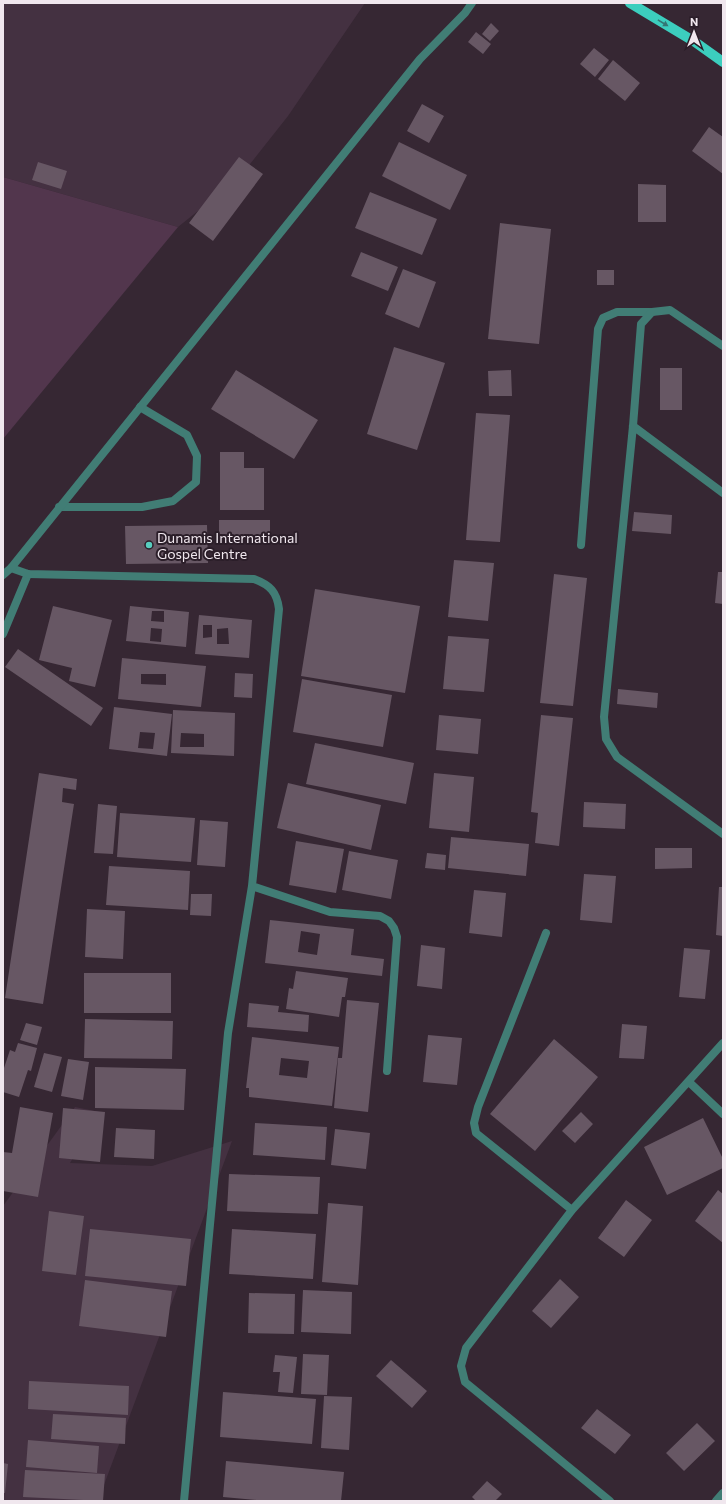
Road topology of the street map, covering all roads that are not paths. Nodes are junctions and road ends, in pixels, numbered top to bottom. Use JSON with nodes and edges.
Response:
{"nodes":[{"id":1,"x":472,"y":3,"type":"edge"},
{"id":2,"x":630,"y":3,"type":"edge"},
{"id":3,"x":723,"y":62,"type":"edge"},
{"id":4,"x":652,"y":312,"type":"junction"},
{"id":5,"x":723,"y":346,"type":"edge"},
{"id":6,"x":140,"y":407,"type":"junction"},
{"id":7,"x":633,"y":426,"type":"junction"},
{"id":8,"x":723,"y":492,"type":"edge"},
{"id":9,"x":59,"y":507,"type":"junction"},
{"id":10,"x":582,"y":545,"type":"dead end"},
{"id":11,"x":11,"y":568,"type":"junction"},
{"id":12,"x":28,"y":574,"type":"junction"},
{"id":13,"x":3,"y":575,"type":"edge"},
{"id":14,"x":3,"y":634,"type":"edge"},
{"id":15,"x":723,"y":834,"type":"edge"},
{"id":16,"x":252,"y":886,"type":"junction"},
{"id":17,"x":546,"y":933,"type":"dead end"},
{"id":18,"x":723,"y":1043,"type":"edge"},
{"id":19,"x":386,"y":1071,"type":"dead end"},
{"id":20,"x":688,"y":1082,"type":"junction"},
{"id":21,"x":723,"y":1114,"type":"edge"},
{"id":22,"x":572,"y":1210,"type":"junction"},
{"id":23,"x":723,"y":1493,"type":"edge"},
{"id":24,"x":184,"y":1501,"type":"edge"},
{"id":25,"x":610,"y":1501,"type":"edge"},
{"id":26,"x":716,"y":1501,"type":"edge"}],
"edges":[{"from":1,"to":6,"type":"street"},
{"from":2,"to":3,"type":"main road","one_way":true},
{"from":4,"to":5,"type":"street"},
{"from":4,"to":7,"type":"street"},
{"from":4,"to":10,"type":"street"},
{"from":6,"to":9,"type":"street"},
{"from":6,"to":9,"type":"street"},
{"from":7,"to":8,"type":"street"},
{"from":7,"to":15,"type":"street"},
{"from":9,"to":11,"type":"street"},
{"from":11,"to":12,"type":"street"},
{"from":11,"to":13,"type":"street"},
{"from":12,"to":14,"type":"street"},
{"from":12,"to":16,"type":"street"},
{"from":16,"to":19,"type":"street"},
{"from":16,"to":24,"type":"street"},
{"from":17,"to":22,"type":"street"},
{"from":18,"to":20,"type":"street"},
{"from":20,"to":21,"type":"street"},
{"from":20,"to":22,"type":"street"},
{"from":22,"to":25,"type":"street"},
{"from":23,"to":26,"type":"street"}]}
